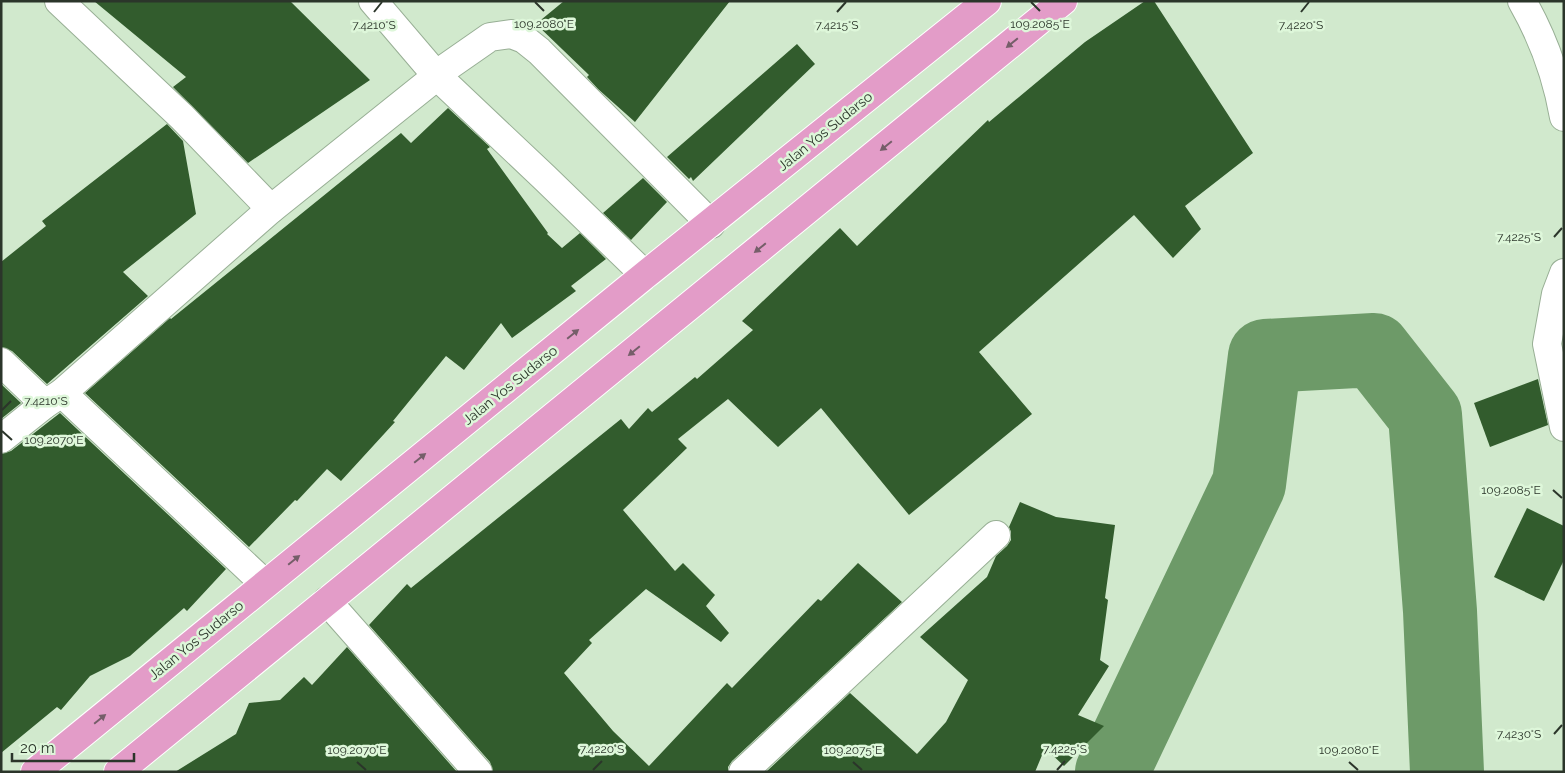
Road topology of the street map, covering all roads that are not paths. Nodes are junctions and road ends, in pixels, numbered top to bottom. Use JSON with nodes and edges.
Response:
{"nodes":[{"id":1,"x":58,"y":1,"type":"edge"},
{"id":2,"x":373,"y":1,"type":"edge"},
{"id":3,"x":987,"y":1,"type":"edge"},
{"id":4,"x":1063,"y":1,"type":"edge"},
{"id":5,"x":1522,"y":1,"type":"edge"},
{"id":6,"x":437,"y":76,"type":"junction"},
{"id":7,"x":1564,"y":117,"type":"edge"},
{"id":8,"x":271,"y":209,"type":"junction"},
{"id":9,"x":711,"y":224,"type":"junction"},
{"id":10,"x":1564,"y":274,"type":"edge"},
{"id":11,"x":645,"y":276,"type":"junction"},
{"id":12,"x":1,"y":362,"type":"edge"},
{"id":13,"x":54,"y":398,"type":"junction"},
{"id":14,"x":1564,"y":427,"type":"edge"},
{"id":15,"x":1,"y":438,"type":"edge"},
{"id":16,"x":996,"y":535,"type":"dead end"},
{"id":17,"x":265,"y":584,"type":"junction"},
{"id":18,"x":327,"y":601,"type":"junction"},
{"id":19,"x":36,"y":772,"type":"edge"},
{"id":20,"x":118,"y":772,"type":"edge"},
{"id":21,"x":478,"y":772,"type":"edge"},
{"id":22,"x":743,"y":772,"type":"edge"}],
"edges":[{"from":1,"to":8,"type":"street"},
{"from":2,"to":6,"type":"street"},
{"from":3,"to":9,"type":"highway","name":"Jalan Yos Sudarso"},
{"from":4,"to":18,"type":"highway","one_way":true},
{"from":5,"to":7,"type":"street"},
{"from":6,"to":8,"type":"street"},
{"from":6,"to":9,"type":"street"},
{"from":6,"to":11,"type":"street"},
{"from":8,"to":13,"type":"street"},
{"from":9,"to":11,"type":"highway","name":"Jalan Yos Sudarso"},
{"from":10,"to":14,"type":"street"},
{"from":17,"to":11,"type":"highway","name":"Jalan Yos Sudarso","one_way":true},
{"from":12,"to":13,"type":"street"},
{"from":13,"to":15,"type":"street"},
{"from":13,"to":17,"type":"street"},
{"from":16,"to":22,"type":"street"},
{"from":19,"to":17,"type":"highway","name":"Jalan Yos Sudarso","one_way":true},
{"from":18,"to":20,"type":"highway"},
{"from":18,"to":21,"type":"street"}]}
